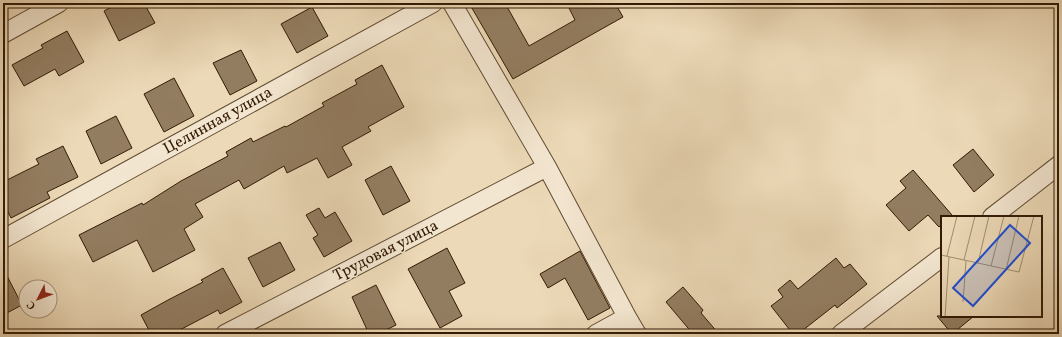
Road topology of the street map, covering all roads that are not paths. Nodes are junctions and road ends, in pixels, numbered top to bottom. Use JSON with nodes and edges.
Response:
{"nodes":[{"id":1,"x":59,"y":3,"type":"edge"},
{"id":2,"x":433,"y":3,"type":"edge"},
{"id":3,"x":452,"y":3,"type":"edge"},
{"id":4,"x":3,"y":34,"type":"edge"},
{"id":5,"x":1059,"y":165,"type":"edge"},
{"id":6,"x":547,"y":167,"type":"junction"},
{"id":7,"x":993,"y":216,"type":"edge"},
{"id":8,"x":3,"y":239,"type":"edge"},
{"id":9,"x":941,"y":257,"type":"edge"},
{"id":10,"x":627,"y":317,"type":"junction"},
{"id":11,"x":225,"y":334,"type":"edge"},
{"id":12,"x":596,"y":334,"type":"edge"},
{"id":13,"x":637,"y":334,"type":"edge"},
{"id":14,"x":842,"y":334,"type":"edge"}],
"edges":[{"from":1,"to":4,"type":"street"},
{"from":2,"to":8,"type":"street","name":"Целинная улица"},
{"from":3,"to":6,"type":"street"},
{"from":5,"to":7,"type":"street"},
{"from":6,"to":10,"type":"street"},
{"from":6,"to":11,"type":"street","name":"Трудовая улица"},
{"from":9,"to":14,"type":"street"},
{"from":10,"to":12,"type":"street"},
{"from":10,"to":13,"type":"street"}]}
